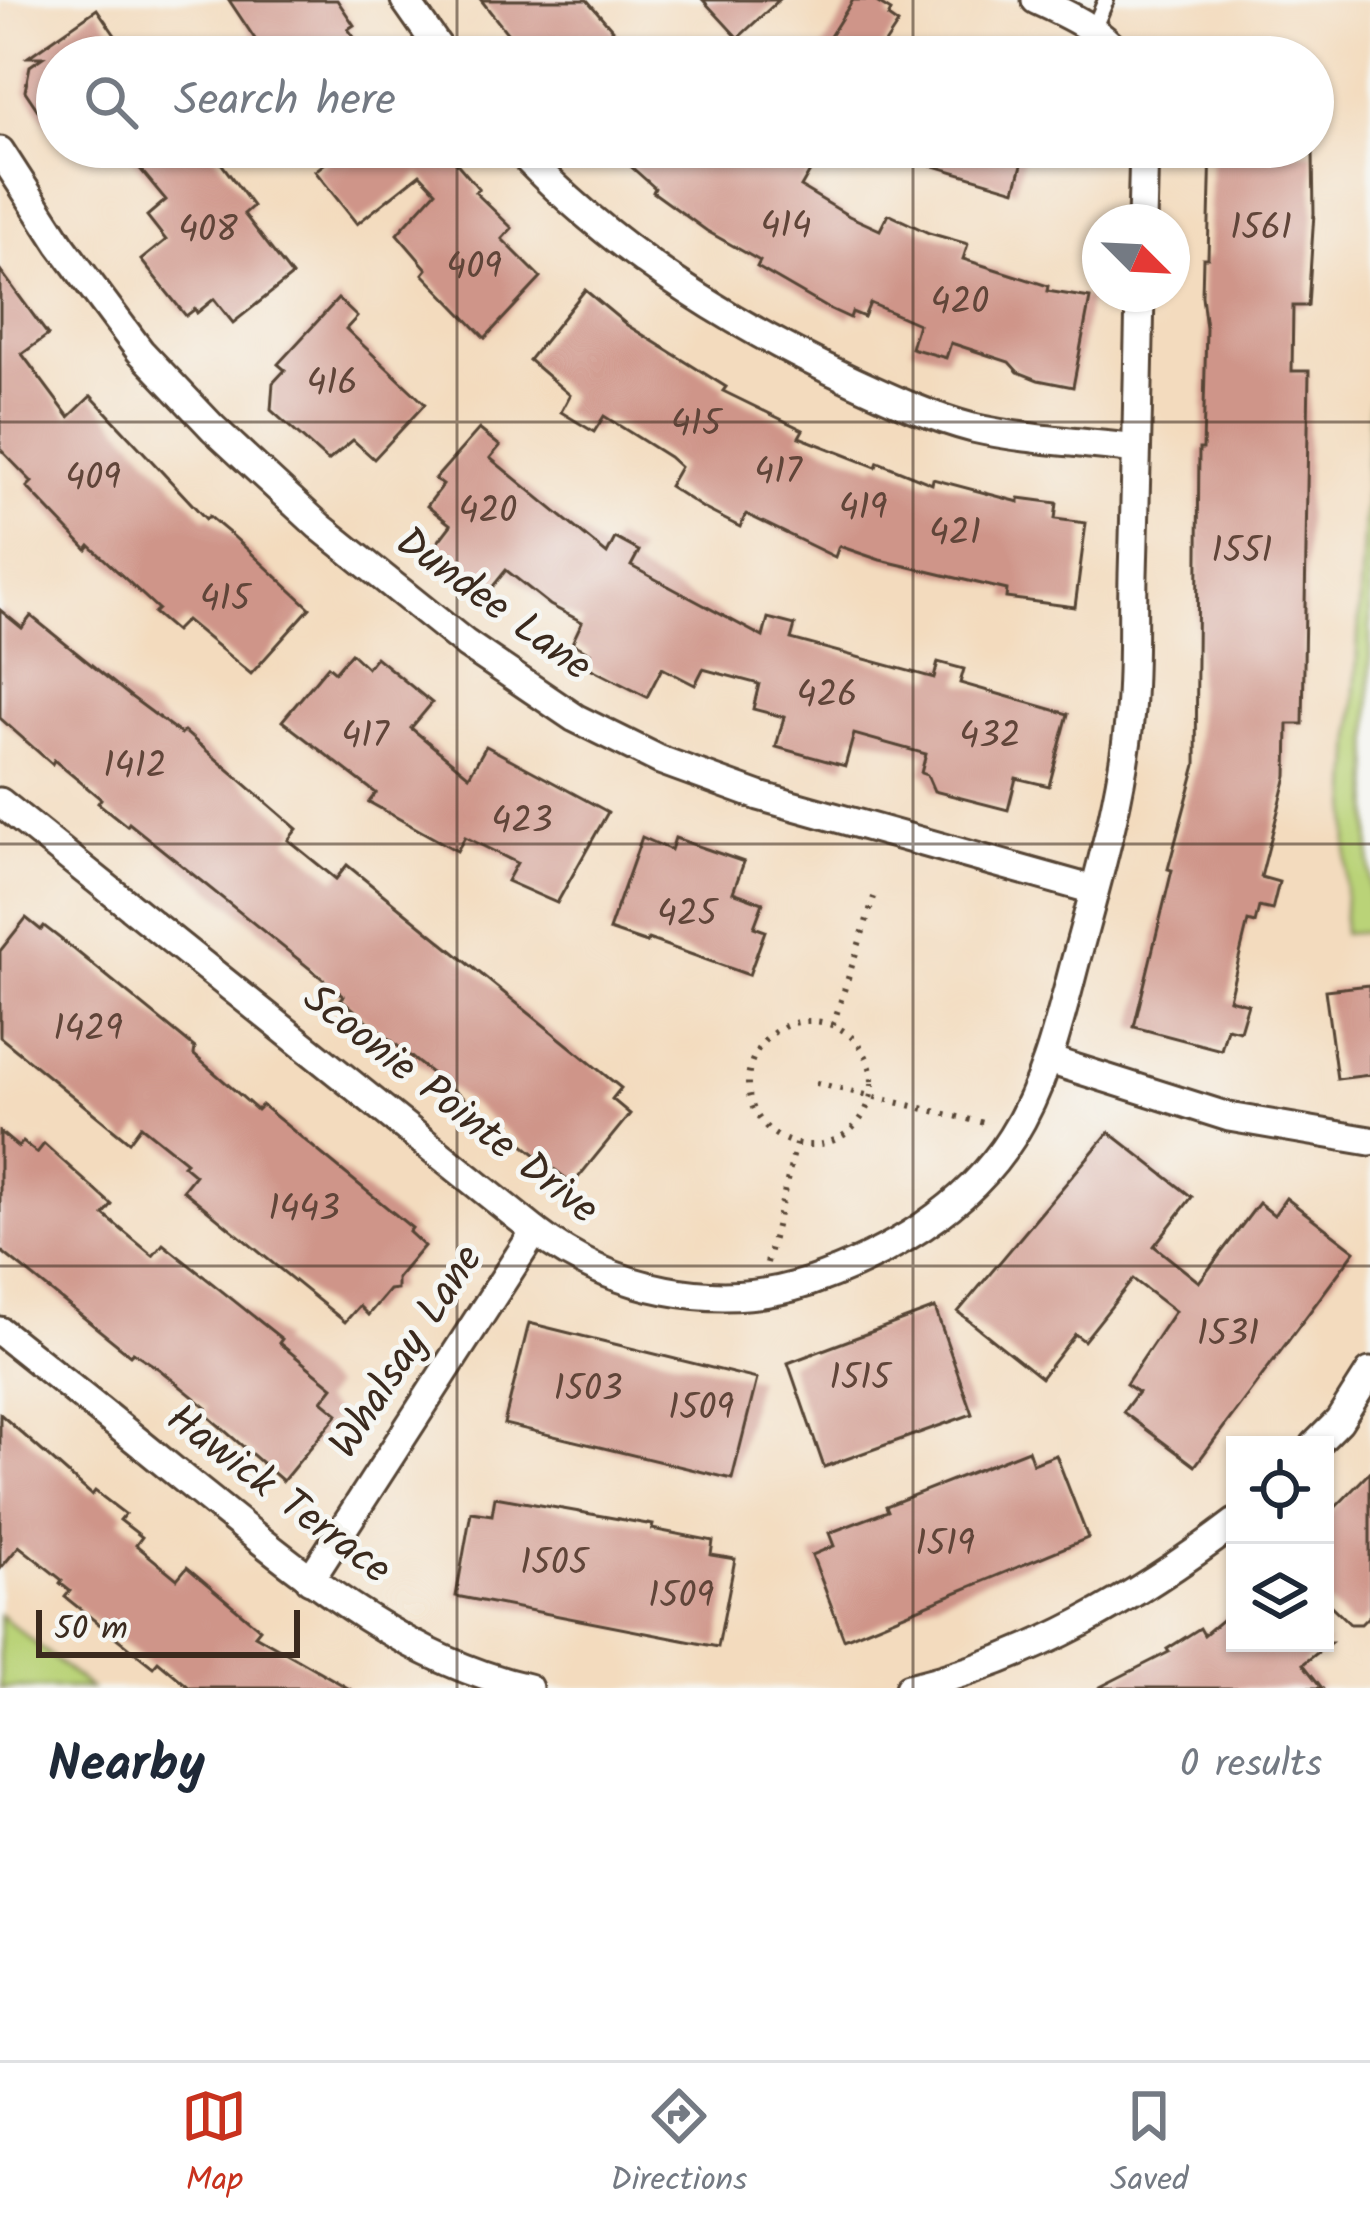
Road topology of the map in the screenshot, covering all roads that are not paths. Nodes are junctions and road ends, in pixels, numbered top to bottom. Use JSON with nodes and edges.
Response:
{"nodes":[{"id":1,"x":404,"y":0,"type":"edge"},
{"id":2,"x":1036,"y":0,"type":"edge"},
{"id":3,"x":1106,"y":0,"type":"edge"},
{"id":4,"x":1093,"y":30,"type":"junction"},
{"id":5,"x":430,"y":36,"type":"edge"},
{"id":6,"x":1099,"y":36,"type":"edge"},
{"id":7,"x":0,"y":151,"type":"edge"},
{"id":8,"x":535,"y":168,"type":"edge"},
{"id":9,"x":1143,"y":168,"type":"edge"},
{"id":10,"x":1142,"y":204,"type":"edge"},
{"id":11,"x":1140,"y":312,"type":"edge"},
{"id":12,"x":1136,"y":449,"type":"junction"},
{"id":13,"x":0,"y":802,"type":"edge"},
{"id":14,"x":1094,"y":890,"type":"junction"},
{"id":15,"x":1048,"y":1060,"type":"junction"},
{"id":16,"x":1370,"y":1141,"type":"edge"},
{"id":17,"x":535,"y":1231,"type":"junction"},
{"id":18,"x":0,"y":1330,"type":"edge"},
{"id":19,"x":1370,"y":1372,"type":"edge"},
{"id":20,"x":1324,"y":1436,"type":"edge"},
{"id":21,"x":1226,"y":1529,"type":"edge"},
{"id":22,"x":310,"y":1580,"type":"junction"},
{"id":23,"x":528,"y":1688,"type":"edge"},
{"id":24,"x":909,"y":1688,"type":"edge"}],
"edges":[{"from":1,"to":5,"type":"street"},
{"from":2,"to":4,"type":"street"},
{"from":3,"to":4,"type":"lane"},
{"from":4,"to":6,"type":"street"},
{"from":7,"to":14,"type":"street","name":"Dundee Lane"},
{"from":8,"to":12,"type":"street"},
{"from":9,"to":10,"type":"street"},
{"from":11,"to":12,"type":"street","name":"Scoonie Pointe Drive"},
{"from":12,"to":14,"type":"street","name":"Scoonie Pointe Drive"},
{"from":13,"to":17,"type":"street","name":"Scoonie Pointe Drive"},
{"from":14,"to":15,"type":"street","name":"Scoonie Pointe Drive"},
{"from":15,"to":16,"type":"street"},
{"from":15,"to":17,"type":"street","name":"Scoonie Pointe Drive"},
{"from":17,"to":22,"type":"street","name":"Whalsay Lane"},
{"from":18,"to":22,"type":"street","name":"Hawick Terrace"},
{"from":19,"to":20,"type":"street"},
{"from":21,"to":24,"type":"street"},
{"from":22,"to":23,"type":"street","name":"Hawick Terrace"}]}
